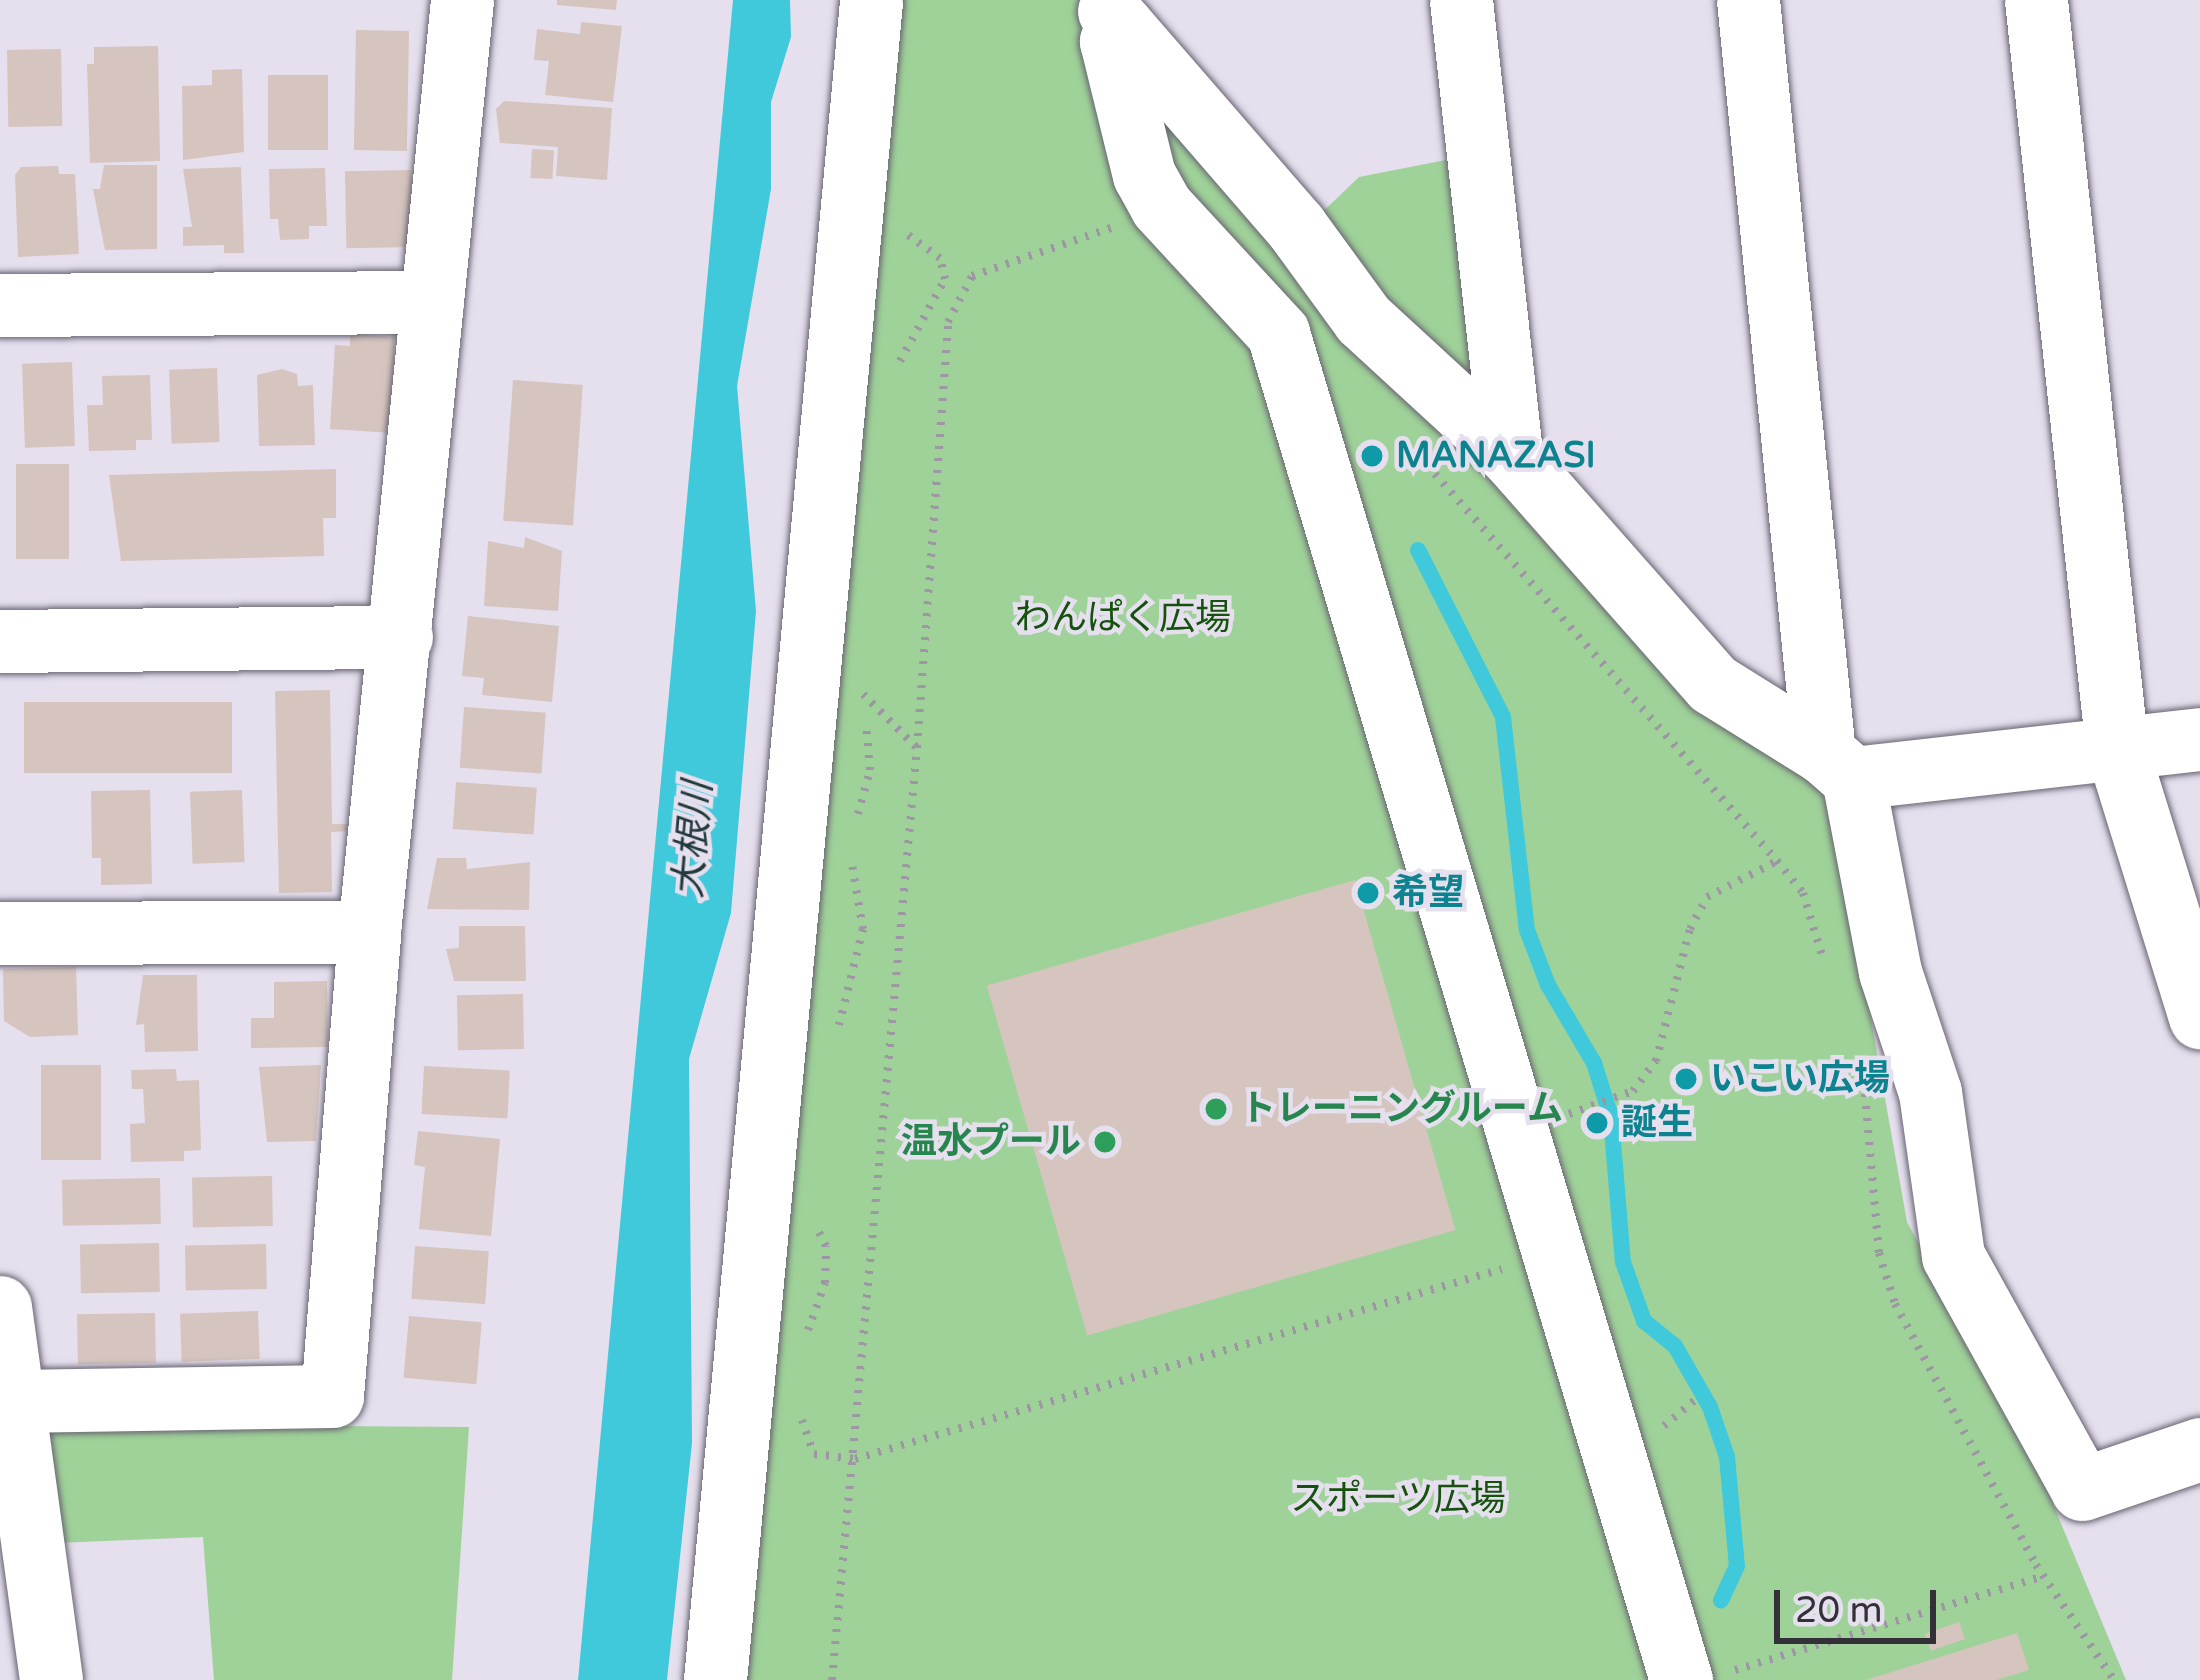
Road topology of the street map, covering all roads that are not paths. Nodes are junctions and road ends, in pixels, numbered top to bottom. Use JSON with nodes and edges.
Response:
{"nodes":[{"id":1,"x":462,"y":0,"type":"edge"},
{"id":2,"x":871,"y":0,"type":"edge"},
{"id":3,"x":1461,"y":0,"type":"edge"},
{"id":4,"x":1748,"y":0,"type":"edge"},
{"id":5,"x":2036,"y":0,"type":"edge"},
{"id":6,"x":1111,"y":13,"type":"edge"},
{"id":7,"x":432,"y":302,"type":"junction"},
{"id":8,"x":0,"y":305,"type":"edge"},
{"id":9,"x":1510,"y":455,"type":"junction"},
{"id":10,"x":400,"y":637,"type":"junction"},
{"id":11,"x":0,"y":641,"type":"edge"},
{"id":12,"x":2200,"y":740,"type":"edge"},
{"id":13,"x":2117,"y":748,"type":"junction"},
{"id":14,"x":1839,"y":766,"type":"junction"},
{"id":15,"x":369,"y":932,"type":"junction"},
{"id":16,"x":0,"y":933,"type":"edge"},
{"id":17,"x":2200,"y":1017,"type":"edge"},
{"id":18,"x":0,"y":1307,"type":"edge"},
{"id":19,"x":13,"y":1401,"type":"junction"},
{"id":20,"x":2200,"y":1449,"type":"edge"},
{"id":21,"x":1703,"y":1677,"type":"edge"},
{"id":22,"x":51,"y":1680,"type":"edge"},
{"id":23,"x":715,"y":1680,"type":"edge"}],
"edges":[{"from":1,"to":7,"type":"street"},
{"from":2,"to":23,"type":"street"},
{"from":3,"to":9,"type":"street"},
{"from":4,"to":14,"type":"street"},
{"from":5,"to":13,"type":"street"},
{"from":6,"to":9,"type":"street"},
{"from":6,"to":21,"type":"street"},
{"from":7,"to":8,"type":"street"},
{"from":7,"to":10,"type":"street"},
{"from":9,"to":14,"type":"street"},
{"from":10,"to":11,"type":"street"},
{"from":10,"to":15,"type":"street"},
{"from":12,"to":13,"type":"street"},
{"from":13,"to":14,"type":"street"},
{"from":13,"to":17,"type":"street"},
{"from":14,"to":20,"type":"street"},
{"from":15,"to":16,"type":"street"},
{"from":15,"to":19,"type":"street"},
{"from":18,"to":19,"type":"street"},
{"from":19,"to":22,"type":"street"}]}
